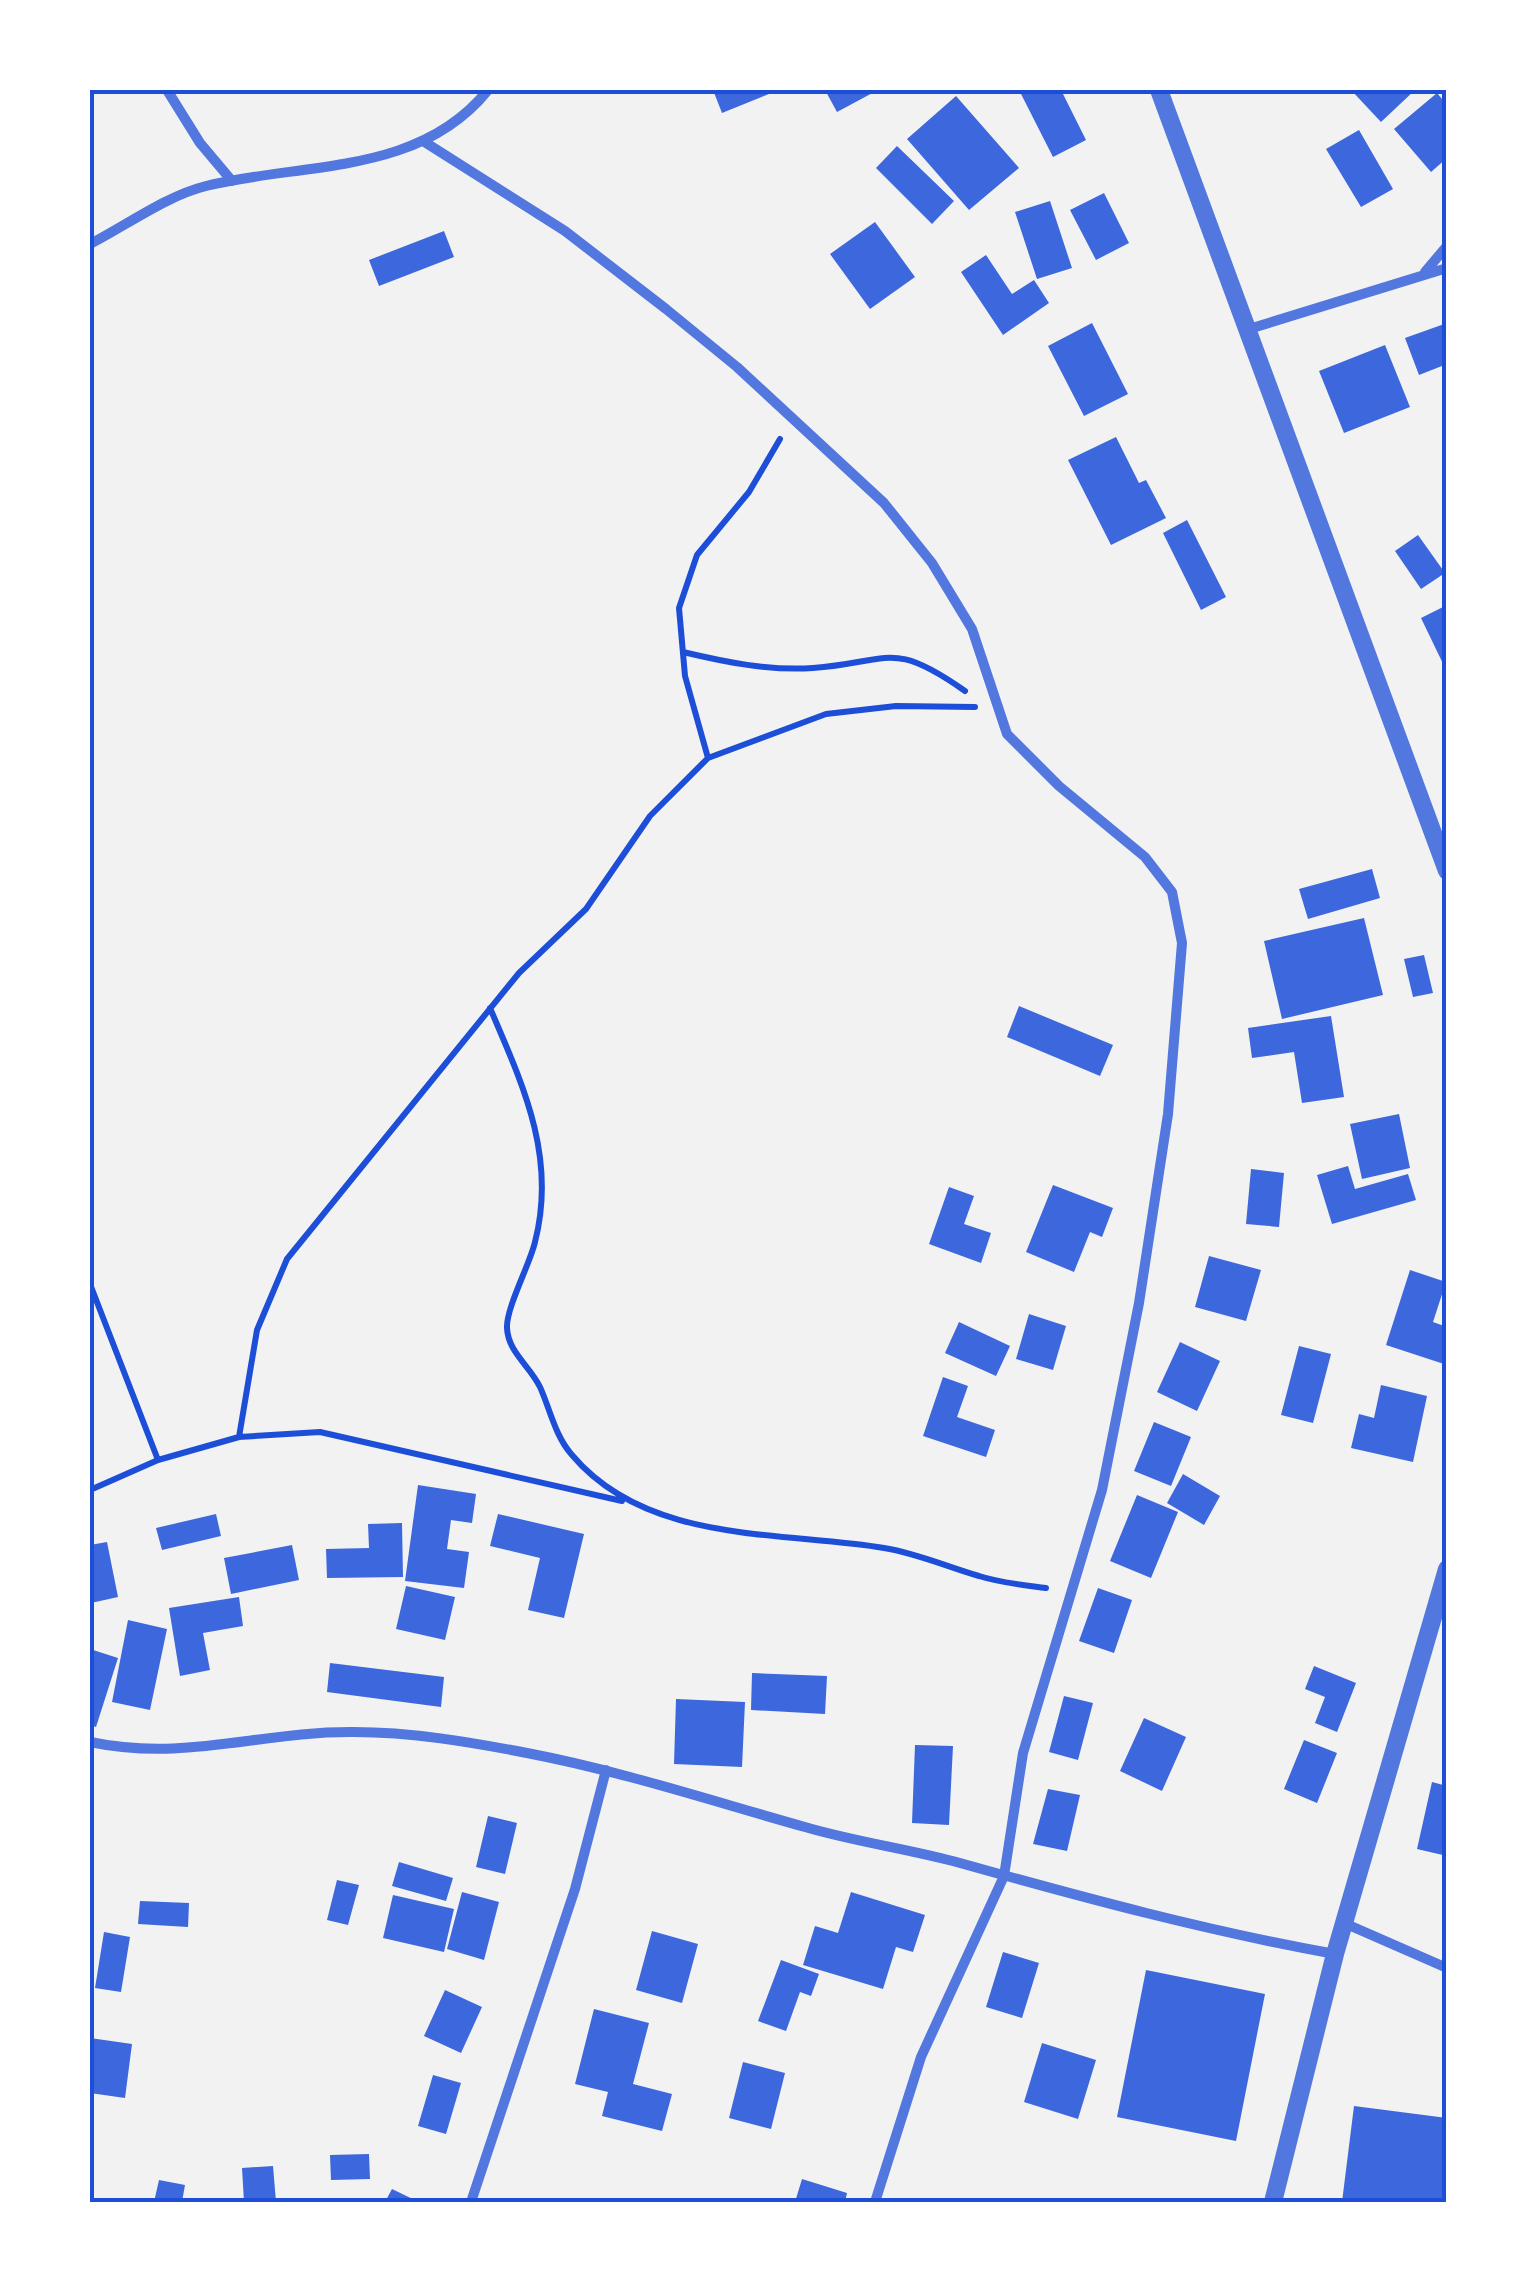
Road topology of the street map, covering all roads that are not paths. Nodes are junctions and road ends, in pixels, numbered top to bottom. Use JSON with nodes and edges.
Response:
{"nodes":[{"id":1,"x":168,"y":90,"type":"edge"},
{"id":2,"x":488,"y":90,"type":"edge"},
{"id":3,"x":1159,"y":90,"type":"edge"},
{"id":4,"x":423,"y":141,"type":"junction"},
{"id":5,"x":232,"y":181,"type":"junction"},
{"id":6,"x":90,"y":244,"type":"edge"},
{"id":7,"x":1447,"y":246,"type":"edge"},
{"id":8,"x":1447,"y":268,"type":"edge"},
{"id":9,"x":1425,"y":272,"type":"junction"},
{"id":10,"x":1250,"y":328,"type":"junction"},
{"id":11,"x":1447,"y":870,"type":"edge"},
{"id":12,"x":1447,"y":1569,"type":"edge"},
{"id":13,"x":90,"y":1742,"type":"edge"},
{"id":14,"x":606,"y":1770,"type":"junction"},
{"id":15,"x":1004,"y":1876,"type":"junction"},
{"id":16,"x":1344,"y":1923,"type":"junction"},
{"id":17,"x":1335,"y":1954,"type":"junction"},
{"id":18,"x":1447,"y":1968,"type":"edge"},
{"id":19,"x":471,"y":2202,"type":"edge"},
{"id":20,"x":875,"y":2202,"type":"edge"},
{"id":21,"x":1274,"y":2202,"type":"edge"}],
"edges":[{"from":1,"to":5,"type":"street"},
{"from":2,"to":4,"type":"street"},
{"from":3,"to":10,"type":"street"},
{"from":4,"to":5,"type":"street"},
{"from":4,"to":15,"type":"street"},
{"from":5,"to":6,"type":"street"},
{"from":7,"to":9,"type":"street"},
{"from":8,"to":9,"type":"street"},
{"from":9,"to":10,"type":"street"},
{"from":10,"to":11,"type":"street"},
{"from":12,"to":16,"type":"street"},
{"from":13,"to":14,"type":"street"},
{"from":14,"to":15,"type":"street"},
{"from":14,"to":19,"type":"street"},
{"from":15,"to":17,"type":"street"},
{"from":15,"to":20,"type":"street"},
{"from":16,"to":17,"type":"street"},
{"from":16,"to":18,"type":"street"},
{"from":17,"to":21,"type":"street"}]}
